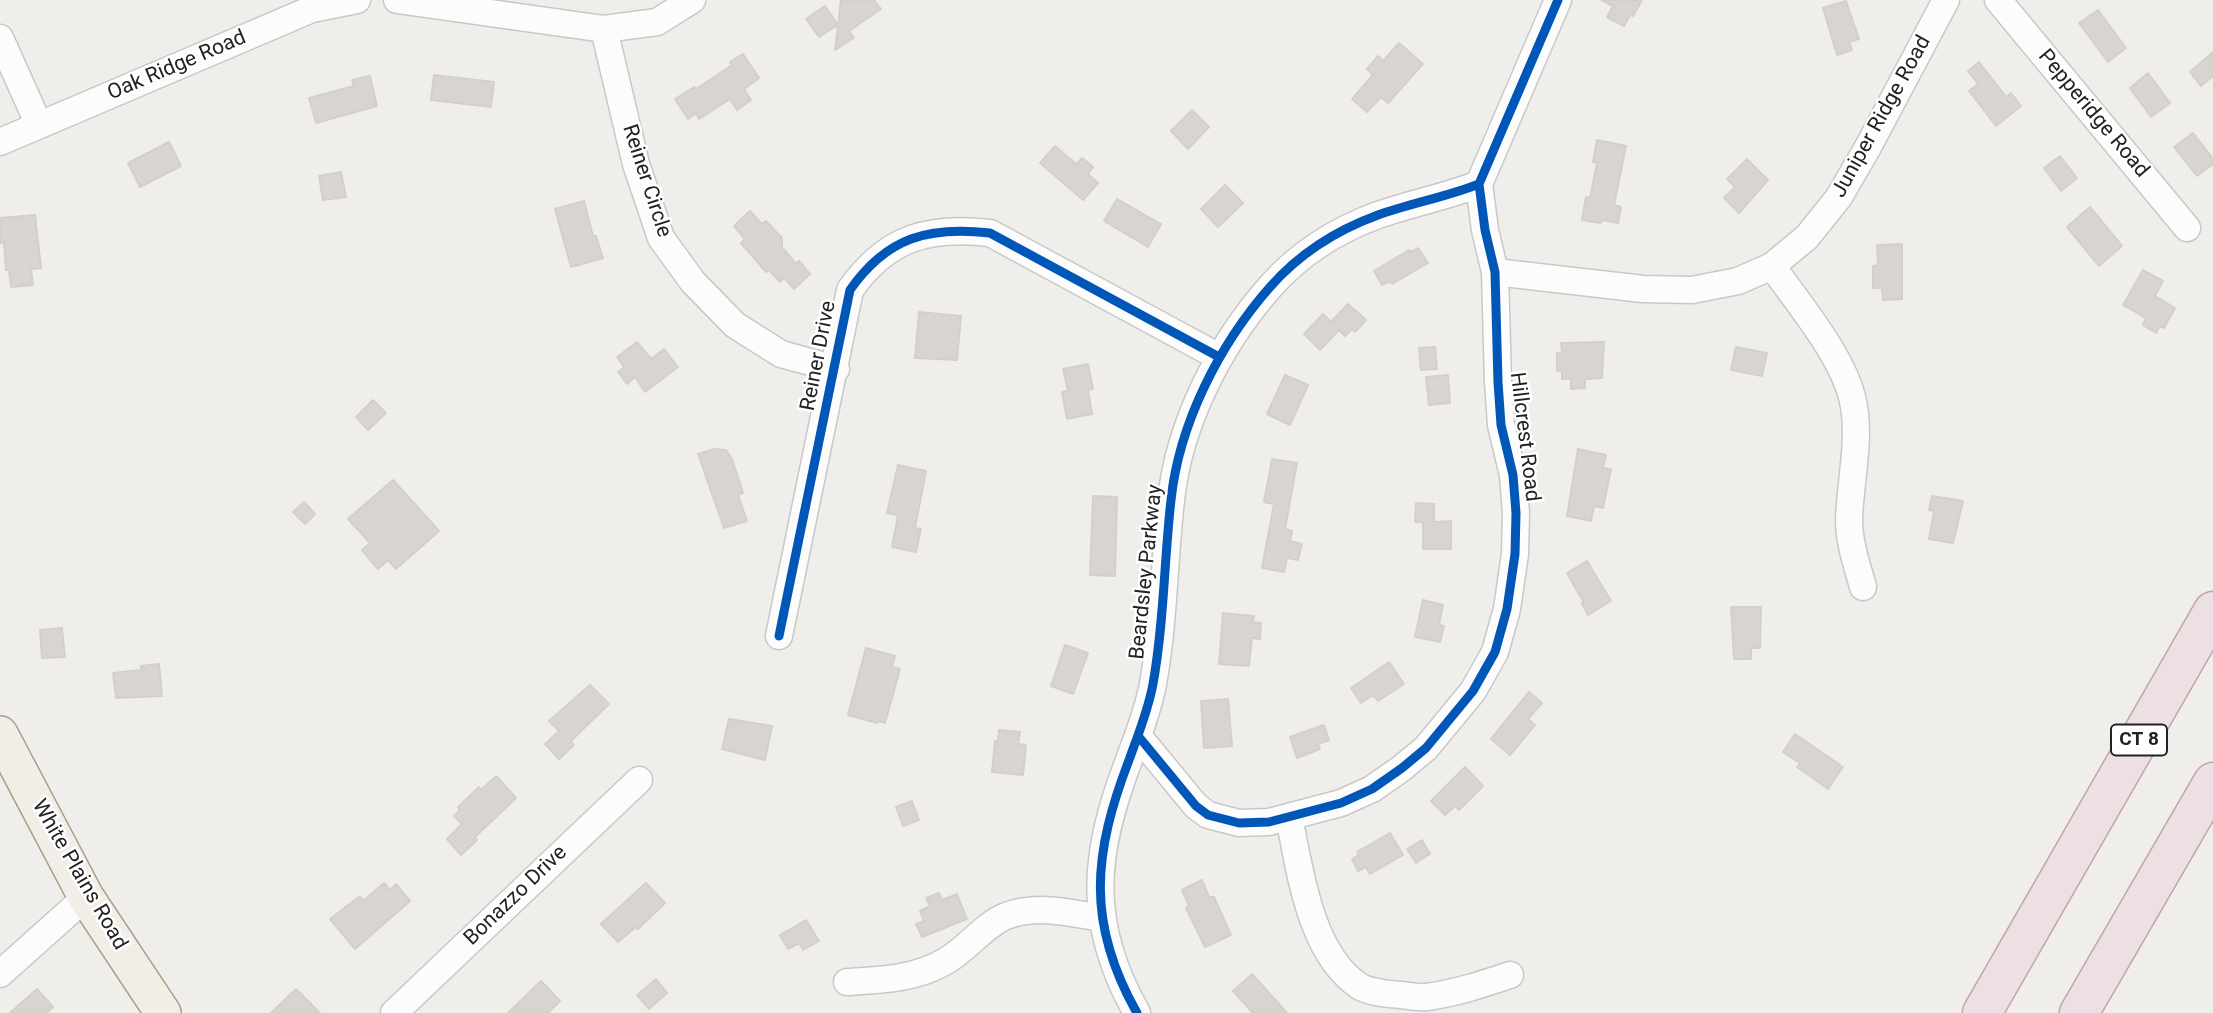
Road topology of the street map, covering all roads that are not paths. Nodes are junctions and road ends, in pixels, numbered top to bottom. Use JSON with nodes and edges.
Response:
{"nodes":[{"id":1,"x":357,"y":0,"type":"edge"},
{"id":2,"x":397,"y":0,"type":"edge"},
{"id":3,"x":692,"y":0,"type":"edge"},
{"id":4,"x":1558,"y":0,"type":"edge"},
{"id":5,"x":1946,"y":0,"type":"edge"},
{"id":6,"x":1998,"y":0,"type":"edge"},
{"id":7,"x":604,"y":29,"type":"junction"},
{"id":8,"x":0,"y":38,"type":"edge"},
{"id":9,"x":39,"y":125,"type":"junction"},
{"id":10,"x":0,"y":142,"type":"edge"},
{"id":11,"x":1479,"y":184,"type":"junction"},
{"id":12,"x":2187,"y":228,"type":"dead end"},
{"id":13,"x":1772,"y":265,"type":"junction"},
{"id":14,"x":1495,"y":272,"type":"junction"},
{"id":15,"x":1219,"y":357,"type":"junction"},
{"id":16,"x":836,"y":369,"type":"junction"},
{"id":17,"x":1863,"y":587,"type":"dead end"},
{"id":18,"x":2213,"y":611,"type":"edge"},
{"id":19,"x":779,"y":636,"type":"dead end"},
{"id":20,"x":0,"y":734,"type":"edge"},
{"id":21,"x":1139,"y":737,"type":"junction"},
{"id":22,"x":639,"y":780,"type":"dead end"},
{"id":23,"x":2208,"y":790,"type":"edge"},
{"id":24,"x":1289,"y":817,"type":"junction"},
{"id":25,"x":86,"y":897,"type":"junction"},
{"id":26,"x":1102,"y":918,"type":"junction"},
{"id":27,"x":0,"y":974,"type":"edge"},
{"id":28,"x":1510,"y":975,"type":"dead end"},
{"id":29,"x":847,"y":982,"type":"dead end"},
{"id":30,"x":1986,"y":1005,"type":"edge"},
{"id":31,"x":163,"y":1013,"type":"edge"},
{"id":32,"x":394,"y":1013,"type":"edge"},
{"id":33,"x":1137,"y":1013,"type":"edge"},
{"id":34,"x":2079,"y":1013,"type":"edge"},
{"id":35,"x":2098,"y":1013,"type":"edge"}],
"edges":[{"from":1,"to":9,"type":"street","name":"Oak Ridge Road"},
{"from":2,"to":7,"type":"street"},
{"from":3,"to":7,"type":"street"},
{"from":4,"to":11,"type":"street"},
{"from":5,"to":13,"type":"street","name":"Juniper Ridge Road"},
{"from":6,"to":12,"type":"street","name":"Pepperidge Road"},
{"from":7,"to":16,"type":"street","name":"Reiner Circle"},
{"from":8,"to":9,"type":"street"},
{"from":9,"to":10,"type":"street","name":"Oak Ridge Road"},
{"from":11,"to":14,"type":"street","name":"Hillcrest Road"},
{"from":11,"to":15,"type":"street","name":"Beardsley Parkway"},
{"from":13,"to":14,"type":"street","name":"Juniper Ridge Road"},
{"from":13,"to":17,"type":"street"},
{"from":14,"to":24,"type":"street","name":"Hillcrest Road"},
{"from":15,"to":16,"type":"street","name":"Reiner Drive"},
{"from":15,"to":21,"type":"street","name":"Beardsley Parkway"},
{"from":16,"to":19,"type":"street","name":"Reiner Drive"},
{"from":18,"to":30,"type":"highway","number":"CT 8"},
{"from":20,"to":25,"type":"main road","name":"White Plains Road"},
{"from":21,"to":24,"type":"street","name":"Hillcrest Road"},
{"from":21,"to":26,"type":"street","name":"Beardsley Parkway"},
{"from":22,"to":32,"type":"street","name":"Bonazzo Drive"},
{"from":23,"to":34,"type":"highway"},
{"from":23,"to":35,"type":"highway"},
{"from":24,"to":28,"type":"street"},
{"from":25,"to":27,"type":"street"},
{"from":25,"to":31,"type":"main road","name":"White Plains Road"},
{"from":26,"to":29,"type":"street"},
{"from":26,"to":33,"type":"street","name":"Beardsley Parkway"}]}
